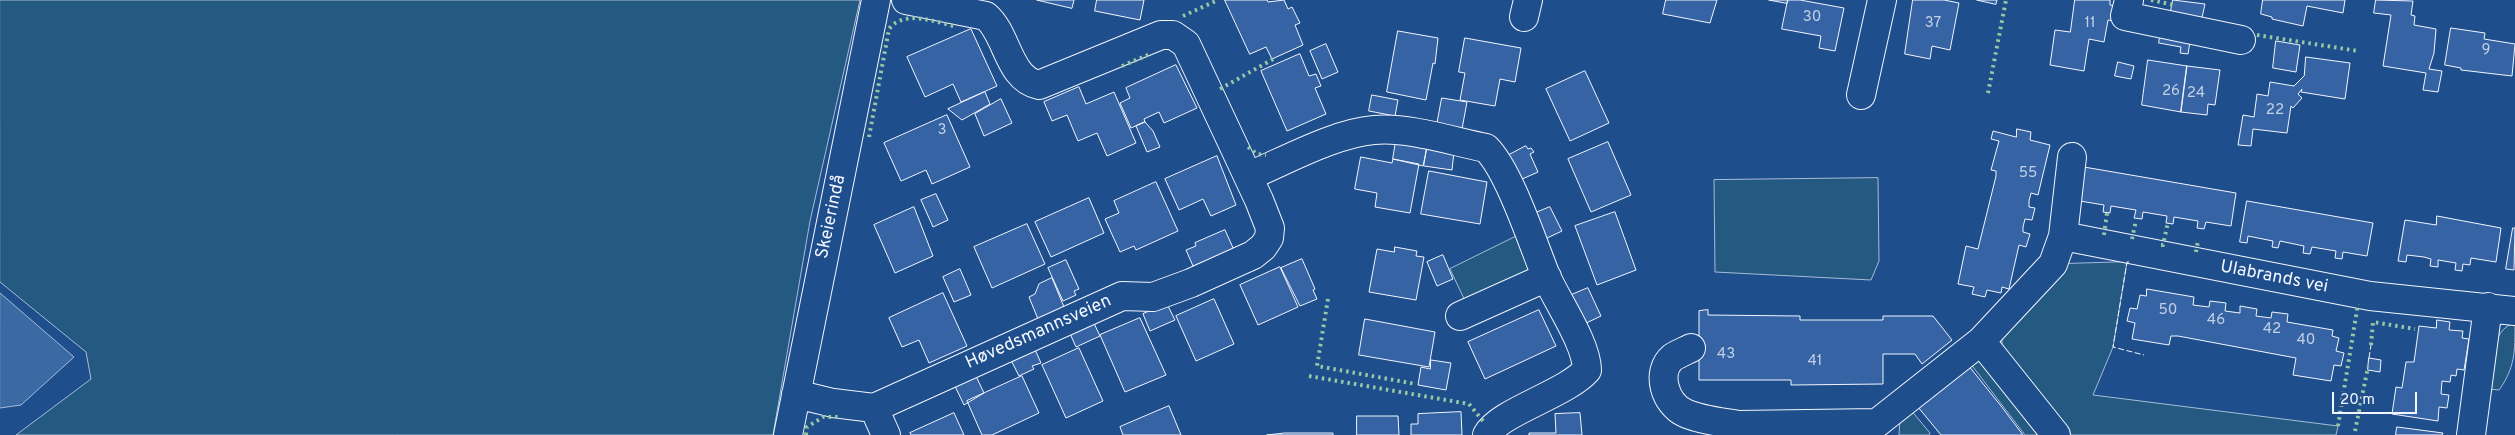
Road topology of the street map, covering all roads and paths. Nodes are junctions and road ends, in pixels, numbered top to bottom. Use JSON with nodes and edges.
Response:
{"nodes":[{"id":1,"x":876,"y":0,"type":"edge"},
{"id":2,"x":906,"y":0,"type":"edge"},
{"id":3,"x":1882,"y":0,"type":"edge"},
{"id":4,"x":2129,"y":0,"type":"edge"},
{"id":5,"x":2241,"y":40,"type":"dead end"},
{"id":6,"x":1861,"y":95,"type":"dead end"},
{"id":7,"x":2072,"y":157,"type":"dead end"},
{"id":8,"x":1249,"y":176,"type":"junction"},
{"id":9,"x":2063,"y":236,"type":"junction"},
{"id":10,"x":1547,"y":277,"type":"junction"},
{"id":11,"x":2488,"y":306,"type":"junction"},
{"id":12,"x":2515,"y":311,"type":"edge"},
{"id":13,"x":1460,"y":316,"type":"dead end"},
{"id":14,"x":1981,"y":341,"type":"junction"},
{"id":15,"x":1691,"y":348,"type":"dead end"},
{"id":16,"x":796,"y":394,"type":"junction"},
{"id":17,"x":874,"y":408,"type":"junction"},
{"id":18,"x":1881,"y":429,"type":"edge"},
{"id":19,"x":1738,"y":430,"type":"edge"},
{"id":20,"x":788,"y":435,"type":"edge"},
{"id":21,"x":886,"y":435,"type":"edge"},
{"id":22,"x":1487,"y":435,"type":"edge"},
{"id":23,"x":2056,"y":435,"type":"edge"},
{"id":24,"x":2471,"y":435,"type":"edge"}],
"edges":[{"from":1,"to":16,"type":"street","name":"Skeierindå"},
{"from":2,"to":8,"type":"street","name":"Høvedsmannsveien"},
{"from":3,"to":6,"type":"street"},
{"from":4,"to":5,"type":"street"},
{"from":7,"to":9,"type":"street"},
{"from":8,"to":10,"type":"street"},
{"from":8,"to":17,"type":"street","name":"Høvedsmannsveien"},
{"from":9,"to":11,"type":"street","name":"Ulabrands vei"},
{"from":9,"to":14,"type":"street"},
{"from":10,"to":13,"type":"street"},
{"from":10,"to":22,"type":"street"},
{"from":11,"to":12,"type":"street","name":"Ulabrands vei"},
{"from":11,"to":24,"type":"street"},
{"from":14,"to":18,"type":"street"},
{"from":14,"to":23,"type":"street"},
{"from":15,"to":19,"type":"street"},
{"from":16,"to":17,"type":"street"},
{"from":16,"to":20,"type":"street","name":"Skeierindå"},
{"from":17,"to":21,"type":"street"},
{"from":18,"to":19,"type":"street"}]}
